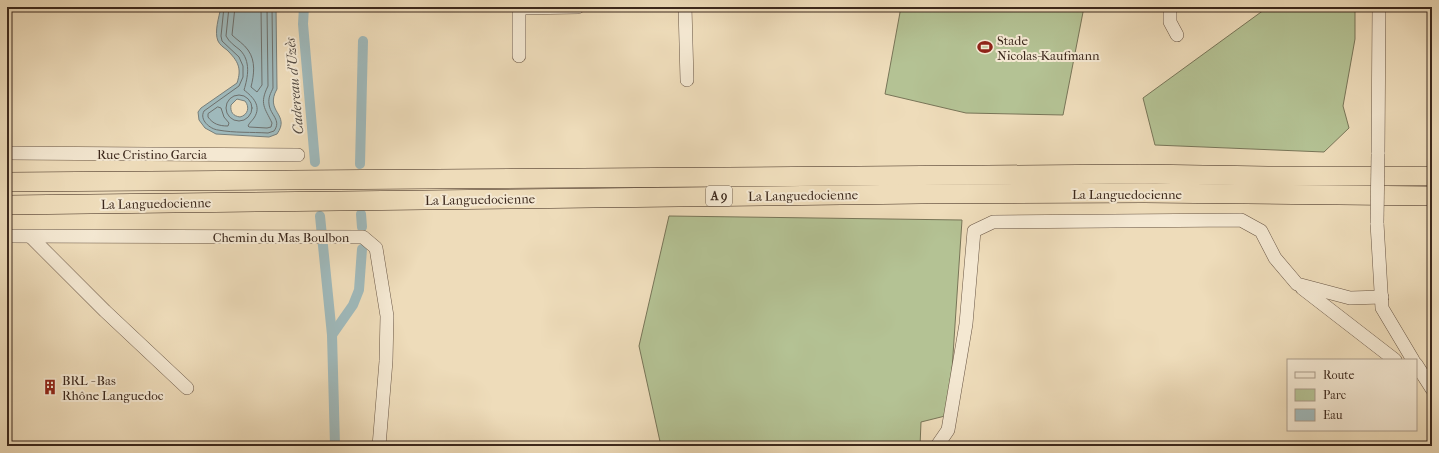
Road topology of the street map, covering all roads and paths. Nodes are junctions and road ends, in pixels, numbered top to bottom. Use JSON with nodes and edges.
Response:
{"nodes":[{"id":1,"x":519,"y":7,"type":"edge"},
{"id":2,"x":578,"y":7,"type":"edge"},
{"id":3,"x":685,"y":7,"type":"edge"},
{"id":4,"x":1169,"y":7,"type":"edge"},
{"id":5,"x":1379,"y":7,"type":"edge"},
{"id":6,"x":1177,"y":35,"type":"dead end"},
{"id":7,"x":519,"y":56,"type":"dead end"},
{"id":8,"x":688,"y":80,"type":"dead end"},
{"id":9,"x":7,"y":153,"type":"edge"},
{"id":10,"x":298,"y":155,"type":"dead end"},
{"id":11,"x":1432,"y":176,"type":"edge"},
{"id":12,"x":7,"y":182,"type":"edge"},
{"id":13,"x":1432,"y":196,"type":"edge"},
{"id":14,"x":7,"y":204,"type":"edge"},
{"id":15,"x":7,"y":236,"type":"edge"},
{"id":16,"x":31,"y":237,"type":"junction"},
{"id":17,"x":1298,"y":284,"type":"junction"},
{"id":18,"x":1382,"y":298,"type":"junction"},
{"id":19,"x":1394,"y":359,"type":"edge"},
{"id":20,"x":1413,"y":359,"type":"edge"},
{"id":21,"x":1417,"y":366,"type":"edge"},
{"id":22,"x":1417,"y":377,"type":"edge"},
{"id":23,"x":187,"y":388,"type":"dead end"},
{"id":24,"x":1431,"y":388,"type":"edge"},
{"id":25,"x":378,"y":446,"type":"edge"},
{"id":26,"x":937,"y":446,"type":"edge"}],
"edges":[{"from":1,"to":2,"type":"street"},
{"from":1,"to":7,"type":"street"},
{"from":3,"to":8,"type":"street"},
{"from":4,"to":6,"type":"street"},
{"from":5,"to":18,"type":"street","bridge":true},
{"from":9,"to":10,"type":"street","name":"Rue Cristino Garcia"},
{"from":11,"to":12,"type":"highway","name":"La Languedocienne","number":"A 9"},
{"from":13,"to":14,"type":"highway","name":"La Languedocienne","number":"A 9"},
{"from":15,"to":16,"type":"street","name":"Chemin du Mas Boulbon"},
{"from":16,"to":23,"type":"street"},
{"from":16,"to":25,"type":"street","name":"Chemin du Mas Boulbon"},
{"from":17,"to":18,"type":"street"},
{"from":17,"to":19,"type":"street"},
{"from":17,"to":26,"type":"street"},
{"from":18,"to":20,"type":"street"},
{"from":21,"to":24,"type":"street"},
{"from":22,"to":24,"type":"street"}]}
